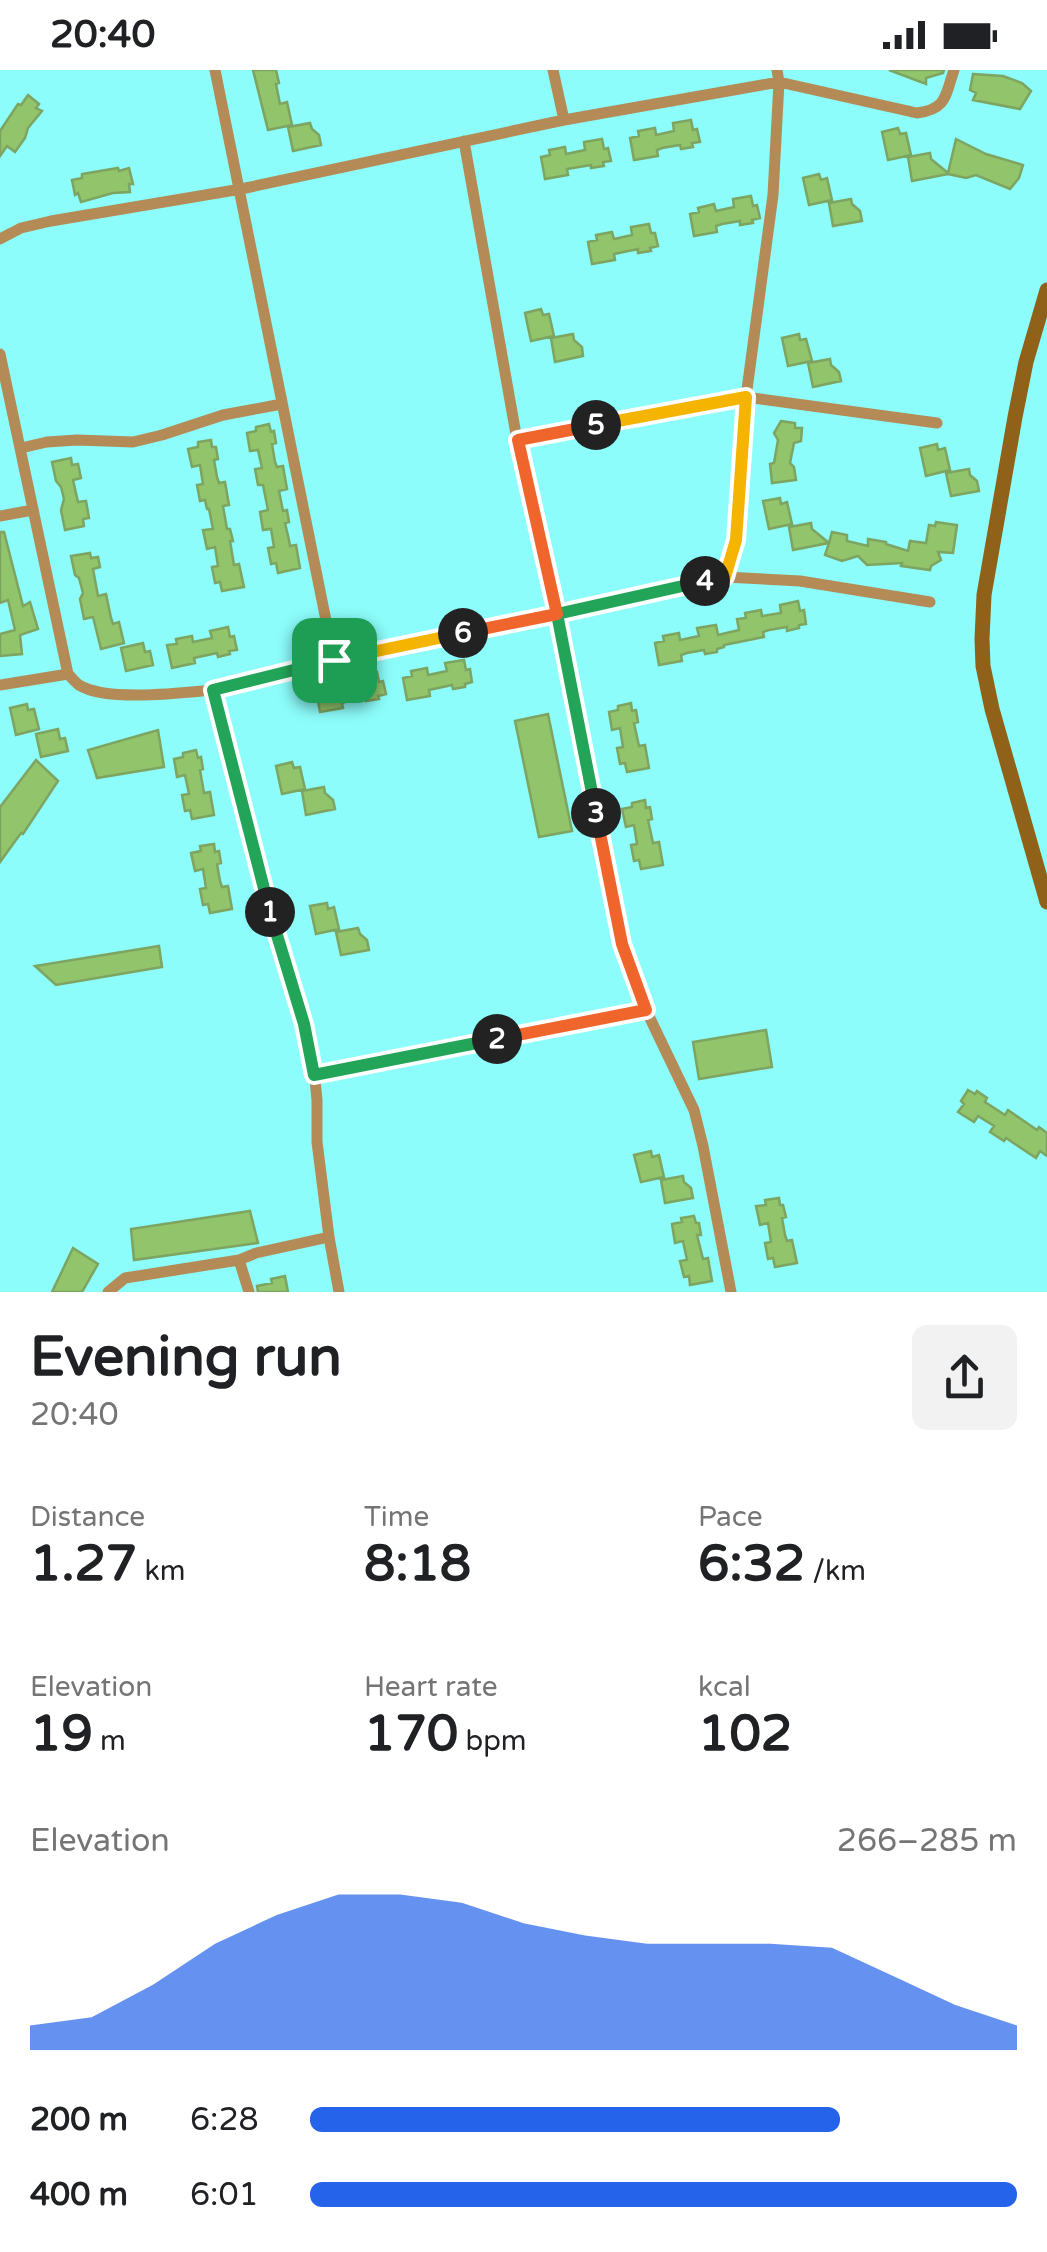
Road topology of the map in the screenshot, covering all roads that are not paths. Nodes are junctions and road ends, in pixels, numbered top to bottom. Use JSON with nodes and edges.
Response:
{"nodes":[{"id":1,"x":216,"y":70,"type":"edge"},
{"id":2,"x":553,"y":70,"type":"edge"},
{"id":3,"x":954,"y":70,"type":"edge"},
{"id":4,"x":778,"y":76,"type":"edge"},
{"id":5,"x":564,"y":120,"type":"junction"},
{"id":6,"x":464,"y":141,"type":"junction"},
{"id":7,"x":241,"y":188,"type":"junction"},
{"id":8,"x":0,"y":239,"type":"edge"},
{"id":9,"x":1047,"y":290,"type":"edge"},
{"id":10,"x":0,"y":354,"type":"edge"},
{"id":11,"x":746,"y":397,"type":"junction"},
{"id":12,"x":282,"y":404,"type":"junction"},
{"id":13,"x":937,"y":423,"type":"dead end"},
{"id":14,"x":518,"y":440,"type":"junction"},
{"id":15,"x":21,"y":448,"type":"junction"},
{"id":16,"x":33,"y":510,"type":"junction"},
{"id":17,"x":0,"y":516,"type":"edge"},
{"id":18,"x":725,"y":577,"type":"junction"},
{"id":19,"x":930,"y":602,"type":"dead end"},
{"id":20,"x":557,"y":614,"type":"junction"},
{"id":21,"x":334,"y":660,"type":"junction"},
{"id":22,"x":68,"y":674,"type":"junction"},
{"id":23,"x":0,"y":685,"type":"edge"},
{"id":24,"x":213,"y":690,"type":"junction"},
{"id":25,"x":1047,"y":902,"type":"edge"},
{"id":26,"x":646,"y":1010,"type":"junction"},
{"id":27,"x":314,"y":1075,"type":"junction"},
{"id":28,"x":329,"y":1237,"type":"junction"},
{"id":29,"x":239,"y":1260,"type":"junction"},
{"id":30,"x":108,"y":1292,"type":"edge"},
{"id":31,"x":249,"y":1292,"type":"edge"},
{"id":32,"x":339,"y":1292,"type":"edge"},
{"id":33,"x":732,"y":1292,"type":"edge"}],
"edges":[{"from":1,"to":7,"type":"street"},
{"from":2,"to":5,"type":"street"},
{"from":3,"to":4,"type":"street"},
{"from":4,"to":5,"type":"street"},
{"from":4,"to":11,"type":"street"},
{"from":5,"to":6,"type":"street"},
{"from":6,"to":7,"type":"street"},
{"from":6,"to":14,"type":"street"},
{"from":7,"to":8,"type":"street"},
{"from":7,"to":12,"type":"street"},
{"from":9,"to":25,"type":"street"},
{"from":10,"to":15,"type":"street"},
{"from":11,"to":13,"type":"street"},
{"from":11,"to":14,"type":"street"},
{"from":11,"to":18,"type":"street"},
{"from":12,"to":15,"type":"street"},
{"from":12,"to":21,"type":"street"},
{"from":14,"to":20,"type":"street"},
{"from":15,"to":16,"type":"street"},
{"from":16,"to":17,"type":"street"},
{"from":16,"to":22,"type":"street"},
{"from":18,"to":19,"type":"street"},
{"from":18,"to":20,"type":"street"},
{"from":20,"to":21,"type":"street"},
{"from":20,"to":26,"type":"street"},
{"from":21,"to":24,"type":"street"},
{"from":22,"to":23,"type":"street"},
{"from":22,"to":24,"type":"street"},
{"from":24,"to":27,"type":"street"},
{"from":26,"to":27,"type":"street"},
{"from":26,"to":33,"type":"street"},
{"from":27,"to":28,"type":"street"},
{"from":28,"to":29,"type":"street"},
{"from":28,"to":32,"type":"street"},
{"from":29,"to":30,"type":"street"},
{"from":29,"to":31,"type":"street"}]}
